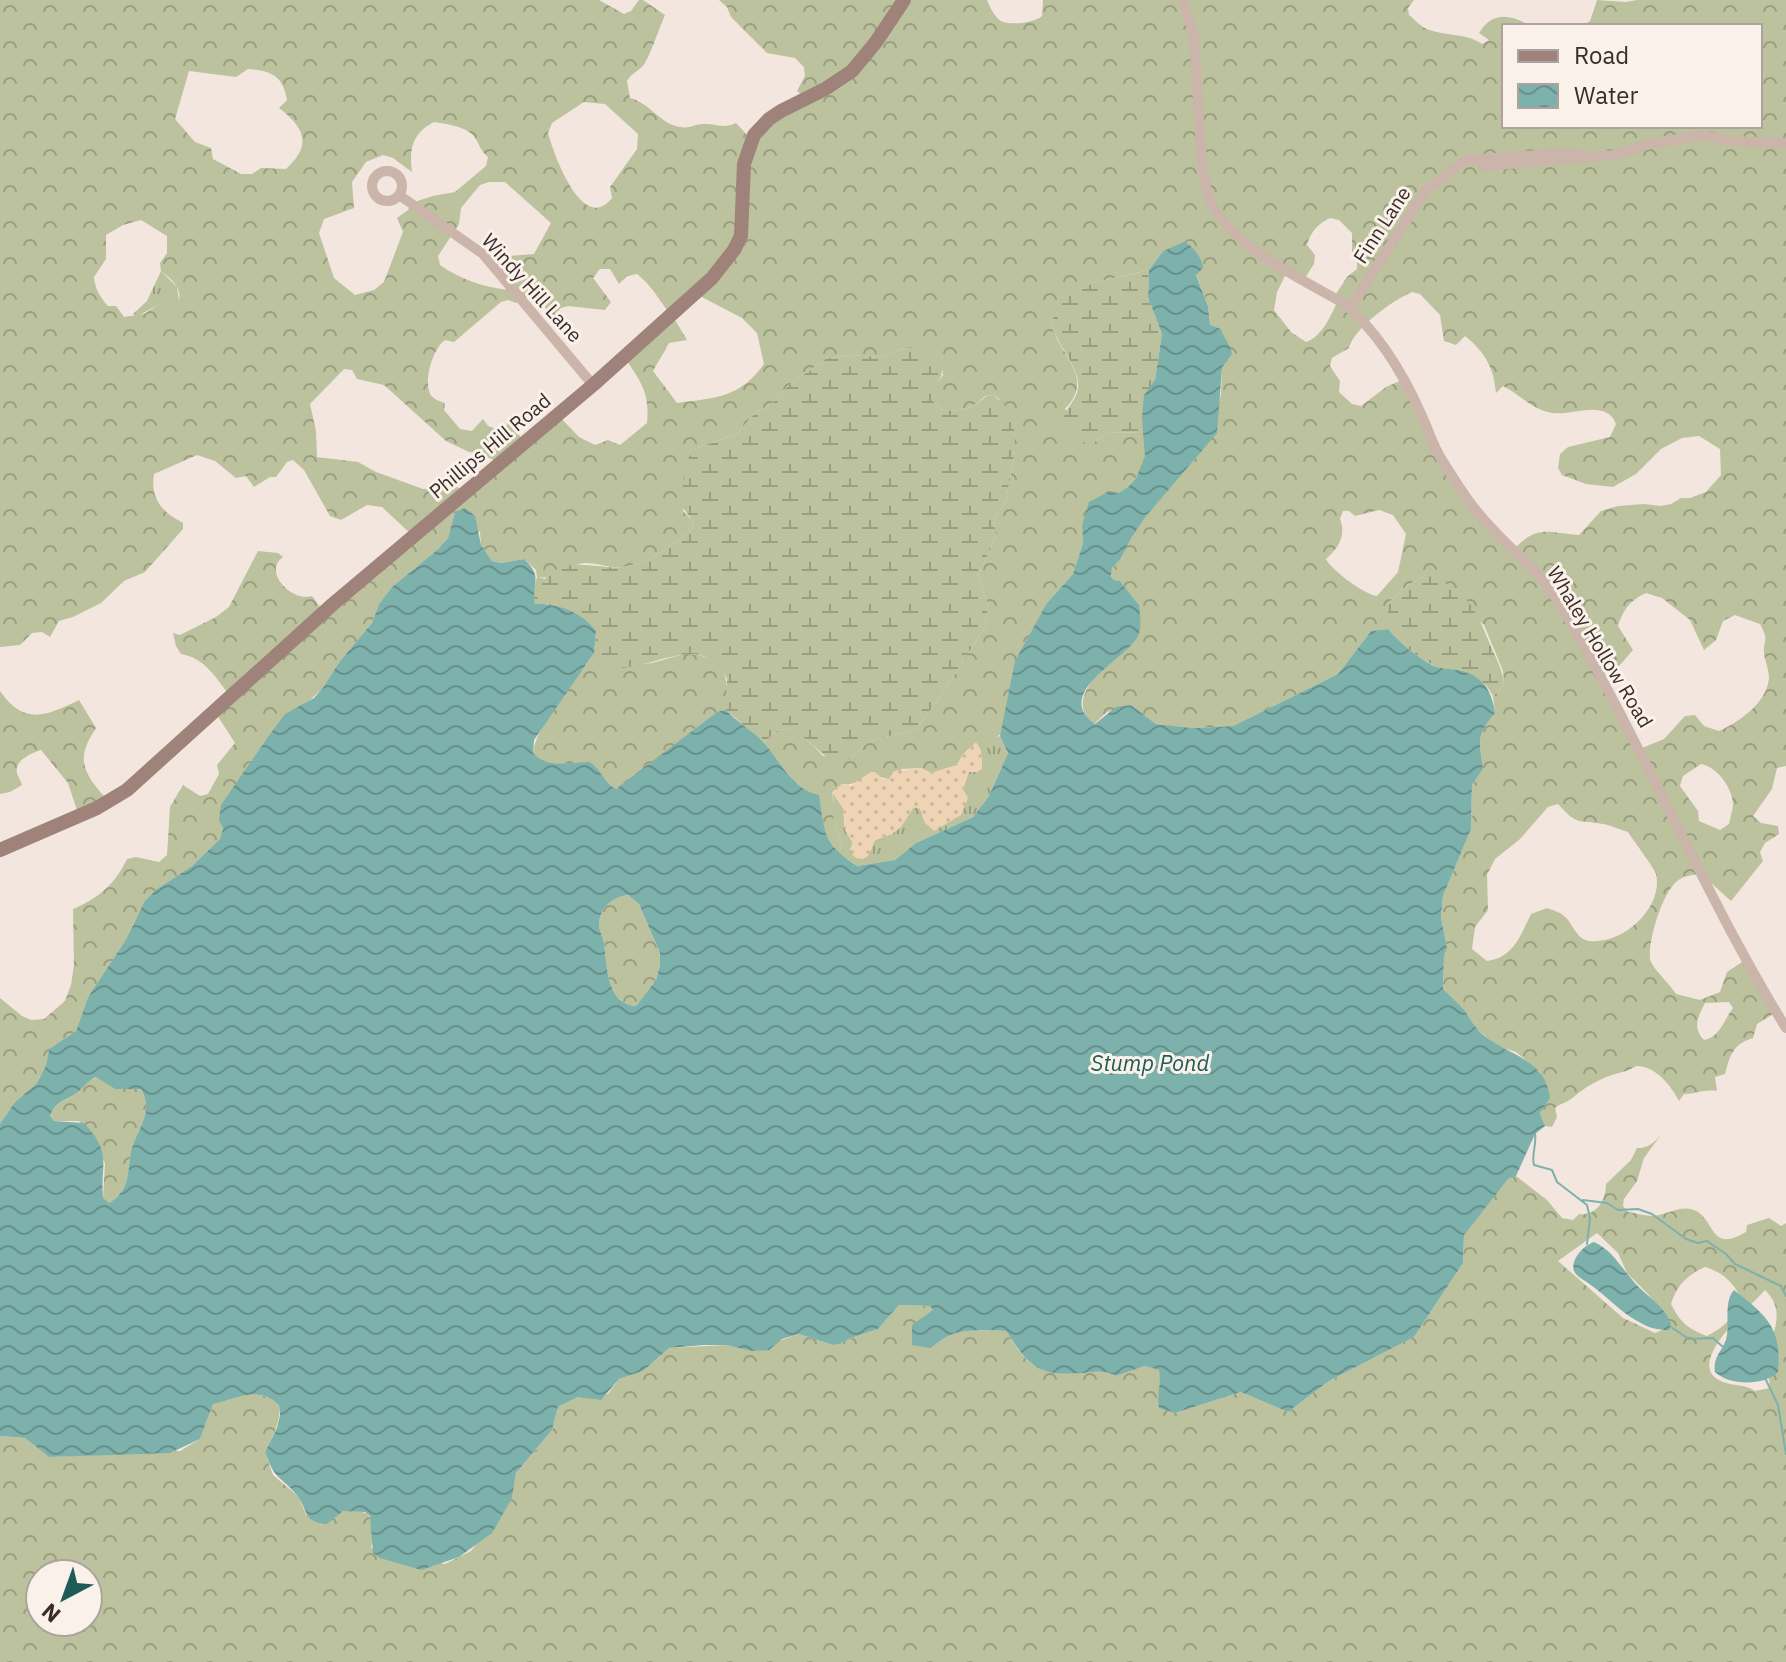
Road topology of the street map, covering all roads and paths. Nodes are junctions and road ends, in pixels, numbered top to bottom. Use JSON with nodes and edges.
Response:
{"nodes":[{"id":1,"x":904,"y":0,"type":"edge"},
{"id":2,"x":1182,"y":0,"type":"edge"},
{"id":3,"x":1786,"y":143,"type":"edge"},
{"id":4,"x":399,"y":195,"type":"dead end"},
{"id":5,"x":1350,"y":308,"type":"junction"},
{"id":6,"x":593,"y":385,"type":"junction"},
{"id":7,"x":0,"y":850,"type":"edge"},
{"id":8,"x":1786,"y":1028,"type":"edge"}],
"edges":[{"from":1,"to":6,"type":"street","name":"Phillips Hill Road"},
{"from":2,"to":5,"type":"street","name":"Whaley Hollow Road"},
{"from":3,"to":5,"type":"street","name":"Finn Lane"},
{"from":4,"to":6,"type":"street","name":"Windy Hill Lane"},
{"from":5,"to":8,"type":"street","name":"Whaley Hollow Road"},
{"from":6,"to":7,"type":"street","name":"Phillips Hill Road"}]}
